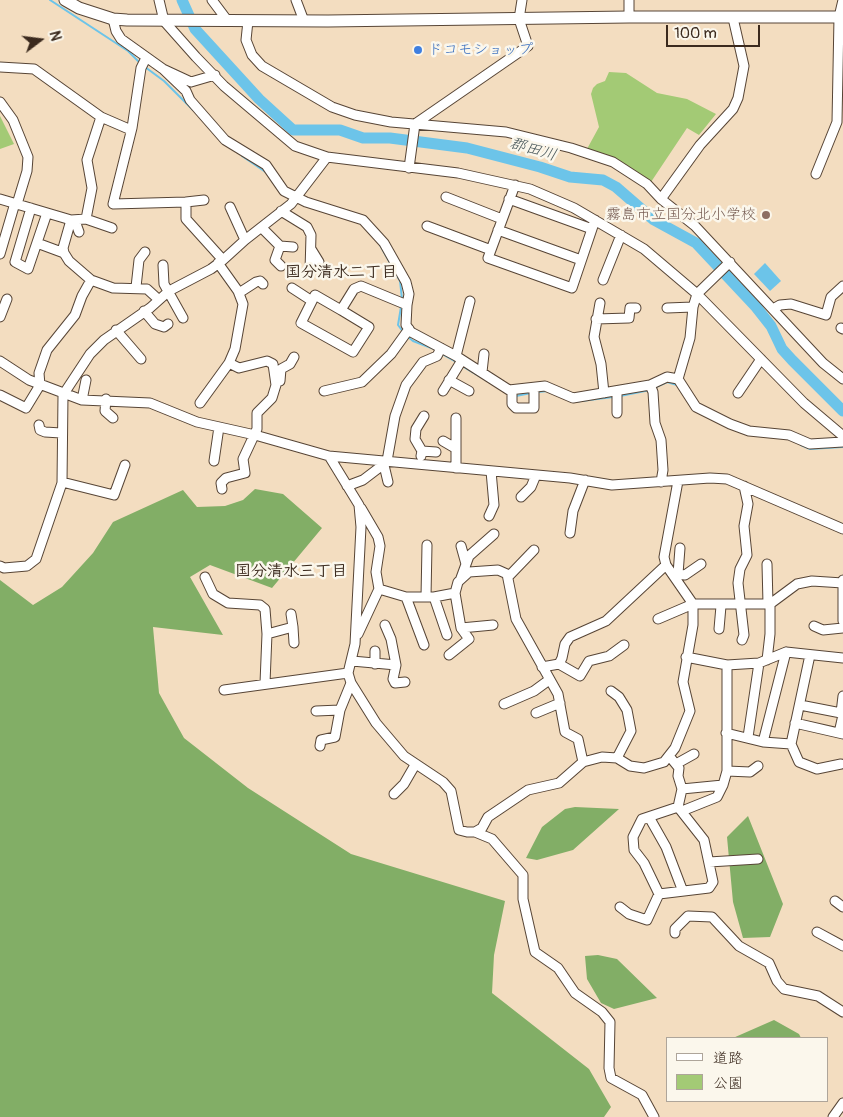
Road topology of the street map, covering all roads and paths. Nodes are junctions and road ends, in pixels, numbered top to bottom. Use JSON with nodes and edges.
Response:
{"nodes":[{"id":1,"x":65,"y":0,"type":"edge"},
{"id":2,"x":159,"y":0,"type":"edge"},
{"id":3,"x":212,"y":0,"type":"edge"},
{"id":4,"x":296,"y":0,"type":"edge"},
{"id":5,"x":522,"y":0,"type":"edge"},
{"id":6,"x":629,"y":0,"type":"edge"},
{"id":7,"x":843,"y":0,"type":"edge"},
{"id":8,"x":629,"y":17,"type":"junction"},
{"id":9,"x":841,"y":17,"type":"edge"},
{"id":10,"x":113,"y":18,"type":"junction"},
{"id":11,"x":733,"y":18,"type":"junction"},
{"id":12,"x":519,"y":19,"type":"junction"},
{"id":13,"x":227,"y":20,"type":"junction"},
{"id":14,"x":164,"y":21,"type":"junction"},
{"id":15,"x":248,"y":21,"type":"junction"},
{"id":16,"x":304,"y":21,"type":"junction"},
{"id":17,"x":144,"y":63,"type":"junction"},
{"id":18,"x":0,"y":67,"type":"edge"},
{"id":19,"x":163,"y":69,"type":"junction"},
{"id":20,"x":215,"y":75,"type":"junction"},
{"id":21,"x":0,"y":102,"type":"edge"},
{"id":22,"x":100,"y":117,"type":"junction"},
{"id":23,"x":415,"y":124,"type":"junction"},
{"id":24,"x":131,"y":130,"type":"junction"},
{"id":25,"x":327,"y":157,"type":"junction"},
{"id":26,"x":409,"y":168,"type":"junction"},
{"id":27,"x":816,"y":174,"type":"dead end"},
{"id":28,"x":514,"y":185,"type":"junction"},
{"id":29,"x":446,"y":197,"type":"dead end"},
{"id":30,"x":509,"y":199,"type":"junction"},
{"id":31,"x":661,"y":199,"type":"junction"},
{"id":32,"x":204,"y":200,"type":"dead end"},
{"id":33,"x":0,"y":201,"type":"edge"},
{"id":34,"x":293,"y":201,"type":"junction"},
{"id":35,"x":186,"y":202,"type":"junction"},
{"id":36,"x":16,"y":204,"type":"junction"},
{"id":37,"x":230,"y":207,"type":"dead end"},
{"id":38,"x":31,"y":208,"type":"junction"},
{"id":39,"x":281,"y":211,"type":"junction"},
{"id":40,"x":47,"y":213,"type":"junction"},
{"id":41,"x":502,"y":219,"type":"junction"},
{"id":42,"x":86,"y":220,"type":"junction"},
{"id":43,"x":595,"y":220,"type":"junction"},
{"id":44,"x":73,"y":221,"type":"junction"},
{"id":45,"x":427,"y":226,"type":"dead end"},
{"id":46,"x":112,"y":228,"type":"dead end"},
{"id":47,"x":262,"y":228,"type":"junction"},
{"id":48,"x":592,"y":229,"type":"junction"},
{"id":49,"x":498,"y":230,"type":"junction"},
{"id":50,"x":80,"y":232,"type":"dead end"},
{"id":51,"x":621,"y":235,"type":"junction"},
{"id":52,"x":245,"y":240,"type":"junction"},
{"id":53,"x":37,"y":243,"type":"junction"},
{"id":54,"x":280,"y":246,"type":"junction"},
{"id":55,"x":293,"y":247,"type":"dead end"},
{"id":56,"x":311,"y":249,"type":"junction"},
{"id":57,"x":490,"y":250,"type":"junction"},
{"id":58,"x":145,"y":252,"type":"dead end"},
{"id":59,"x":64,"y":253,"type":"junction"},
{"id":60,"x":0,"y":254,"type":"edge"},
{"id":61,"x":581,"y":260,"type":"junction"},
{"id":62,"x":221,"y":262,"type":"junction"},
{"id":63,"x":320,"y":262,"type":"dead end"},
{"id":64,"x":729,"y":263,"type":"junction"},
{"id":65,"x":163,"y":264,"type":"dead end"},
{"id":66,"x":281,"y":266,"type":"dead end"},
{"id":67,"x":310,"y":271,"type":"dead end"},
{"id":68,"x":91,"y":280,"type":"junction"},
{"id":69,"x":603,"y":280,"type":"dead end"},
{"id":70,"x":262,"y":284,"type":"dead end"},
{"id":71,"x":843,"y":286,"type":"edge"},
{"id":72,"x":136,"y":287,"type":"junction"},
{"id":73,"x":292,"y":288,"type":"dead end"},
{"id":74,"x":572,"y":288,"type":"junction"},
{"id":75,"x":169,"y":291,"type":"junction"},
{"id":76,"x":580,"y":292,"type":"dead end"},
{"id":77,"x":698,"y":292,"type":"junction"},
{"id":78,"x":239,"y":293,"type":"junction"},
{"id":79,"x":7,"y":299,"type":"dead end"},
{"id":80,"x":158,"y":299,"type":"junction"},
{"id":81,"x":312,"y":301,"type":"junction"},
{"id":82,"x":470,"y":301,"type":"dead end"},
{"id":83,"x":600,"y":303,"type":"dead end"},
{"id":84,"x":403,"y":304,"type":"junction"},
{"id":85,"x":693,"y":307,"type":"junction"},
{"id":86,"x":636,"y":308,"type":"dead end"},
{"id":87,"x":667,"y":308,"type":"dead end"},
{"id":88,"x":341,"y":310,"type":"junction"},
{"id":89,"x":773,"y":310,"type":"junction"},
{"id":90,"x":144,"y":311,"type":"junction"},
{"id":91,"x":0,"y":317,"type":"edge"},
{"id":92,"x":183,"y":318,"type":"dead end"},
{"id":93,"x":596,"y":319,"type":"junction"},
{"id":94,"x":168,"y":324,"type":"dead end"},
{"id":95,"x":116,"y":330,"type":"junction"},
{"id":96,"x":406,"y":332,"type":"junction"},
{"id":97,"x":440,"y":351,"type":"junction"},
{"id":98,"x":484,"y":354,"type":"dead end"},
{"id":99,"x":294,"y":357,"type":"dead end"},
{"id":100,"x":141,"y":359,"type":"dead end"},
{"id":101,"x":761,"y":359,"type":"junction"},
{"id":102,"x":0,"y":361,"type":"edge"},
{"id":103,"x":459,"y":361,"type":"junction"},
{"id":104,"x":229,"y":363,"type":"junction"},
{"id":105,"x":482,"y":372,"type":"junction"},
{"id":106,"x":678,"y":379,"type":"junction"},
{"id":107,"x":843,"y":379,"type":"edge"},
{"id":108,"x":86,"y":380,"type":"dead end"},
{"id":109,"x":449,"y":380,"type":"junction"},
{"id":110,"x":40,"y":385,"type":"junction"},
{"id":111,"x":651,"y":388,"type":"junction"},
{"id":112,"x":535,"y":390,"type":"junction"},
{"id":113,"x":324,"y":391,"type":"dead end"},
{"id":114,"x":443,"y":391,"type":"dead end"},
{"id":115,"x":469,"y":391,"type":"dead end"},
{"id":116,"x":604,"y":393,"type":"junction"},
{"id":117,"x":738,"y":393,"type":"dead end"},
{"id":118,"x":512,"y":394,"type":"junction"},
{"id":119,"x":617,"y":394,"type":"junction"},
{"id":120,"x":0,"y":395,"type":"edge"},
{"id":121,"x":63,"y":395,"type":"junction"},
{"id":122,"x":272,"y":398,"type":"junction"},
{"id":123,"x":106,"y":399,"type":"junction"},
{"id":124,"x":82,"y":400,"type":"junction"},
{"id":125,"x":200,"y":403,"type":"dead end"},
{"id":126,"x":617,"y":413,"type":"dead end"},
{"id":127,"x":424,"y":416,"type":"dead end"},
{"id":128,"x":113,"y":418,"type":"dead end"},
{"id":129,"x":456,"y":418,"type":"dead end"},
{"id":130,"x":39,"y":425,"type":"dead end"},
{"id":131,"x":219,"y":427,"type":"junction"},
{"id":132,"x":61,"y":433,"type":"junction"},
{"id":133,"x":255,"y":434,"type":"junction"},
{"id":134,"x":843,"y":437,"type":"edge"},
{"id":135,"x":443,"y":442,"type":"dead end"},
{"id":136,"x":455,"y":448,"type":"junction"},
{"id":137,"x":422,"y":451,"type":"junction"},
{"id":138,"x":436,"y":452,"type":"dead end"},
{"id":139,"x":329,"y":456,"type":"junction"},
{"id":140,"x":214,"y":461,"type":"dead end"},
{"id":141,"x":385,"y":462,"type":"junction"},
{"id":142,"x":420,"y":464,"type":"junction"},
{"id":143,"x":125,"y":465,"type":"dead end"},
{"id":144,"x":456,"y":468,"type":"junction"},
{"id":145,"x":491,"y":471,"type":"junction"},
{"id":146,"x":536,"y":475,"type":"junction"},
{"id":147,"x":584,"y":480,"type":"junction"},
{"id":148,"x":678,"y":481,"type":"junction"},
{"id":149,"x":62,"y":482,"type":"junction"},
{"id":150,"x":388,"y":482,"type":"dead end"},
{"id":151,"x":661,"y":482,"type":"junction"},
{"id":152,"x":347,"y":486,"type":"junction"},
{"id":153,"x":744,"y":486,"type":"junction"},
{"id":154,"x":222,"y":489,"type":"dead end"},
{"id":155,"x":521,"y":497,"type":"dead end"},
{"id":156,"x":359,"y":505,"type":"junction"},
{"id":157,"x":489,"y":516,"type":"dead end"},
{"id":158,"x":843,"y":529,"type":"edge"},
{"id":159,"x":570,"y":533,"type":"dead end"},
{"id":160,"x":494,"y":534,"type":"dead end"},
{"id":161,"x":427,"y":545,"type":"dead end"},
{"id":162,"x":460,"y":546,"type":"dead end"},
{"id":163,"x":680,"y":548,"type":"dead end"},
{"id":164,"x":534,"y":550,"type":"dead end"},
{"id":165,"x":466,"y":564,"type":"junction"},
{"id":166,"x":701,"y":564,"type":"dead end"},
{"id":167,"x":767,"y":564,"type":"dead end"},
{"id":168,"x":666,"y":565,"type":"junction"},
{"id":169,"x":0,"y":566,"type":"edge"},
{"id":170,"x":676,"y":575,"type":"junction"},
{"id":171,"x":205,"y":577,"type":"dead end"},
{"id":172,"x":508,"y":577,"type":"junction"},
{"id":173,"x":461,"y":579,"type":"junction"},
{"id":174,"x":843,"y":582,"type":"edge"},
{"id":175,"x":379,"y":589,"type":"junction"},
{"id":176,"x":455,"y":593,"type":"junction"},
{"id":177,"x":406,"y":597,"type":"junction"},
{"id":178,"x":430,"y":597,"type":"junction"},
{"id":179,"x":692,"y":604,"type":"junction"},
{"id":180,"x":769,"y":604,"type":"junction"},
{"id":181,"x":741,"y":605,"type":"junction"},
{"id":182,"x":721,"y":606,"type":"junction"},
{"id":183,"x":292,"y":614,"type":"dead end"},
{"id":184,"x":658,"y":619,"type":"dead end"},
{"id":185,"x":843,"y":621,"type":"edge"},
{"id":186,"x":385,"y":625,"type":"dead end"},
{"id":187,"x":493,"y":625,"type":"dead end"},
{"id":188,"x":814,"y":626,"type":"dead end"},
{"id":189,"x":293,"y":627,"type":"junction"},
{"id":190,"x":462,"y":628,"type":"junction"},
{"id":191,"x":843,"y":628,"type":"edge"},
{"id":192,"x":719,"y":629,"type":"dead end"},
{"id":193,"x":267,"y":634,"type":"junction"},
{"id":194,"x":447,"y":635,"type":"dead end"},
{"id":195,"x":742,"y":640,"type":"dead end"},
{"id":196,"x":294,"y":643,"type":"dead end"},
{"id":197,"x":355,"y":644,"type":"junction"},
{"id":198,"x":424,"y":644,"type":"dead end"},
{"id":199,"x":624,"y":645,"type":"dead end"},
{"id":200,"x":453,"y":650,"type":"dead end"},
{"id":201,"x":375,"y":651,"type":"dead end"},
{"id":202,"x":786,"y":652,"type":"junction"},
{"id":203,"x":810,"y":655,"type":"junction"},
{"id":204,"x":686,"y":657,"type":"junction"},
{"id":205,"x":843,"y":658,"type":"edge"},
{"id":206,"x":352,"y":661,"type":"junction"},
{"id":207,"x":763,"y":661,"type":"junction"},
{"id":208,"x":375,"y":664,"type":"junction"},
{"id":209,"x":558,"y":664,"type":"junction"},
{"id":210,"x":396,"y":665,"type":"junction"},
{"id":211,"x":727,"y":665,"type":"junction"},
{"id":212,"x":542,"y":667,"type":"junction"},
{"id":213,"x":348,"y":673,"type":"junction"},
{"id":214,"x":549,"y":680,"type":"junction"},
{"id":215,"x":405,"y":682,"type":"dead end"},
{"id":216,"x":265,"y":683,"type":"junction"},
{"id":217,"x":352,"y":683,"type":"junction"},
{"id":218,"x":224,"y":690,"type":"dead end"},
{"id":219,"x":611,"y":691,"type":"dead end"},
{"id":220,"x":843,"y":696,"type":"edge"},
{"id":221,"x":560,"y":703,"type":"junction"},
{"id":222,"x":504,"y":704,"type":"dead end"},
{"id":223,"x":800,"y":705,"type":"junction"},
{"id":224,"x":340,"y":710,"type":"junction"},
{"id":225,"x":316,"y":711,"type":"dead end"},
{"id":226,"x":536,"y":713,"type":"dead end"},
{"id":227,"x":842,"y":714,"type":"edge"},
{"id":228,"x":795,"y":723,"type":"junction"},
{"id":229,"x":726,"y":733,"type":"junction"},
{"id":230,"x":841,"y":733,"type":"edge"},
{"id":231,"x":748,"y":737,"type":"junction"},
{"id":232,"x":763,"y":742,"type":"junction"},
{"id":233,"x":791,"y":744,"type":"junction"},
{"id":234,"x":320,"y":746,"type":"dead end"},
{"id":235,"x":694,"y":754,"type":"dead end"},
{"id":236,"x":617,"y":758,"type":"junction"},
{"id":237,"x":673,"y":761,"type":"junction"},
{"id":238,"x":582,"y":762,"type":"junction"},
{"id":239,"x":415,"y":764,"type":"junction"},
{"id":240,"x":841,"y":764,"type":"dead end"},
{"id":241,"x":758,"y":766,"type":"dead end"},
{"id":242,"x":727,"y":771,"type":"junction"},
{"id":243,"x":723,"y":785,"type":"junction"},
{"id":244,"x":682,"y":789,"type":"junction"},
{"id":245,"x":394,"y":794,"type":"dead end"},
{"id":246,"x":680,"y":809,"type":"junction"},
{"id":247,"x":649,"y":817,"type":"junction"},
{"id":248,"x":475,"y":832,"type":"junction"},
{"id":249,"x":758,"y":859,"type":"dead end"},
{"id":250,"x":709,"y":862,"type":"junction"},
{"id":251,"x":682,"y":890,"type":"junction"},
{"id":252,"x":659,"y":894,"type":"junction"},
{"id":253,"x":620,"y":907,"type":"dead end"},
{"id":254,"x":817,"y":932,"type":"dead end"},
{"id":255,"x":675,"y":934,"type":"dead end"},
{"id":256,"x":843,"y":946,"type":"edge"},
{"id":257,"x":843,"y":1012,"type":"edge"},
{"id":258,"x":843,"y":1103,"type":"edge"},
{"id":259,"x":654,"y":1117,"type":"edge"},
{"id":260,"x":833,"y":1117,"type":"edge"}],
"edges":[{"from":1,"to":10,"type":"main road"},
{"from":2,"to":14,"type":"street"},
{"from":3,"to":13,"type":"street"},
{"from":4,"to":16,"type":"street"},
{"from":5,"to":12,"type":"street"},
{"from":6,"to":8,"type":"street"},
{"from":7,"to":9,"type":"street"},
{"from":8,"to":11,"type":"main road"},
{"from":8,"to":12,"type":"main road"},
{"from":9,"to":11,"type":"main road"},
{"from":9,"to":27,"type":"street"},
{"from":10,"to":14,"type":"main road"},
{"from":10,"to":17,"type":"street"},
{"from":11,"to":31,"type":"street"},
{"from":12,"to":16,"type":"main road"},
{"from":12,"to":23,"type":"street"},
{"from":13,"to":14,"type":"main road"},
{"from":13,"to":15,"type":"main road"},
{"from":14,"to":20,"type":"street"},
{"from":15,"to":16,"type":"main road"},
{"from":15,"to":23,"type":"street"},
{"from":17,"to":19,"type":"street"},
{"from":17,"to":24,"type":"street"},
{"from":18,"to":22,"type":"street"},
{"from":19,"to":20,"type":"street"},
{"from":19,"to":34,"type":"street"},
{"from":20,"to":25,"type":"street"},
{"from":21,"to":36,"type":"street"},
{"from":22,"to":24,"type":"street"},
{"from":22,"to":42,"type":"street"},
{"from":23,"to":26,"type":"street"},
{"from":23,"to":31,"type":"street"},
{"from":24,"to":35,"type":"street"},
{"from":25,"to":26,"type":"street"},
{"from":25,"to":34,"type":"street"},
{"from":26,"to":28,"type":"street"},
{"from":28,"to":30,"type":"street"},
{"from":28,"to":43,"type":"street"},
{"from":29,"to":41,"type":"street"},
{"from":30,"to":41,"type":"street"},
{"from":30,"to":48,"type":"street"},
{"from":31,"to":64,"type":"street"},
{"from":32,"to":35,"type":"street"},
{"from":33,"to":36,"type":"street"},
{"from":34,"to":39,"type":"street"},
{"from":34,"to":84,"type":"street"},
{"from":35,"to":62,"type":"street"},
{"from":36,"to":38,"type":"street"},
{"from":36,"to":60,"type":"street"},
{"from":37,"to":52,"type":"street"},
{"from":38,"to":40,"type":"street"},
{"from":38,"to":53,"type":"street"},
{"from":39,"to":47,"type":"street"},
{"from":39,"to":56,"type":"street"},
{"from":40,"to":44,"type":"street"},
{"from":40,"to":53,"type":"street"},
{"from":41,"to":49,"type":"street"},
{"from":42,"to":44,"type":"street"},
{"from":42,"to":46,"type":"street"},
{"from":43,"to":48,"type":"street"},
{"from":43,"to":51,"type":"street"},
{"from":44,"to":50,"type":"street"},
{"from":44,"to":59,"type":"street"},
{"from":45,"to":57,"type":"street"},
{"from":47,"to":52,"type":"street"},
{"from":47,"to":54,"type":"street"},
{"from":48,"to":61,"type":"street"},
{"from":49,"to":57,"type":"street"},
{"from":49,"to":61,"type":"street"},
{"from":51,"to":69,"type":"street"},
{"from":51,"to":77,"type":"street"},
{"from":52,"to":62,"type":"street"},
{"from":53,"to":59,"type":"street"},
{"from":54,"to":55,"type":"street"},
{"from":54,"to":66,"type":"street"},
{"from":56,"to":63,"type":"street"},
{"from":56,"to":67,"type":"street"},
{"from":57,"to":74,"type":"street"},
{"from":58,"to":72,"type":"street"},
{"from":59,"to":68,"type":"street"},
{"from":61,"to":74,"type":"street"},
{"from":62,"to":75,"type":"street"},
{"from":62,"to":78,"type":"street"},
{"from":64,"to":77,"type":"street"},
{"from":64,"to":89,"type":"street"},
{"from":65,"to":75,"type":"street"},
{"from":68,"to":72,"type":"street"},
{"from":68,"to":110,"type":"street"},
{"from":70,"to":78,"type":"street"},
{"from":71,"to":89,"type":"street"},
{"from":72,"to":80,"type":"street"},
{"from":73,"to":81,"type":"street"},
{"from":74,"to":76,"type":"street"},
{"from":75,"to":80,"type":"street"},
{"from":75,"to":92,"type":"street"},
{"from":77,"to":85,"type":"street"},
{"from":77,"to":101,"type":"street"},
{"from":78,"to":104,"type":"street"},
{"from":79,"to":91,"type":"street"},
{"from":80,"to":90,"type":"street"},
{"from":81,"to":88,"type":"street"},
{"from":81,"to":88,"type":"street"},
{"from":82,"to":103,"type":"street"},
{"from":83,"to":93,"type":"street"},
{"from":84,"to":88,"type":"street"},
{"from":84,"to":96,"type":"street"},
{"from":85,"to":87,"type":"street"},
{"from":85,"to":106,"type":"street"},
{"from":86,"to":93,"type":"street"},
{"from":89,"to":107,"type":"street"},
{"from":90,"to":94,"type":"street"},
{"from":90,"to":95,"type":"street"},
{"from":93,"to":116,"type":"street"},
{"from":95,"to":100,"type":"street"},
{"from":95,"to":121,"type":"street"},
{"from":96,"to":97,"type":"street"},
{"from":96,"to":113,"type":"street"},
{"from":97,"to":103,"type":"street"},
{"from":97,"to":141,"type":"street"},
{"from":98,"to":105,"type":"street"},
{"from":99,"to":122,"type":"street"},
{"from":101,"to":117,"type":"street"},
{"from":101,"to":134,"type":"street"},
{"from":102,"to":110,"type":"street"},
{"from":103,"to":105,"type":"street"},
{"from":103,"to":109,"type":"street"},
{"from":104,"to":122,"type":"street"},
{"from":104,"to":125,"type":"street"},
{"from":105,"to":118,"type":"street"},
{"from":106,"to":111,"type":"street"},
{"from":106,"to":134,"type":"street"},
{"from":108,"to":124,"type":"street"},
{"from":109,"to":114,"type":"street"},
{"from":109,"to":115,"type":"street"},
{"from":110,"to":120,"type":"street"},
{"from":110,"to":121,"type":"street"},
{"from":111,"to":119,"type":"street"},
{"from":111,"to":151,"type":"street"},
{"from":112,"to":116,"type":"street"},
{"from":112,"to":118,"type":"street"},
{"from":112,"to":118,"type":"street"},
{"from":116,"to":119,"type":"street"},
{"from":119,"to":126,"type":"street"},
{"from":121,"to":124,"type":"street"},
{"from":121,"to":132,"type":"street"},
{"from":122,"to":133,"type":"street"},
{"from":123,"to":124,"type":"street"},
{"from":123,"to":128,"type":"street"},
{"from":123,"to":131,"type":"street"},
{"from":127,"to":137,"type":"street"},
{"from":129,"to":136,"type":"street"},
{"from":130,"to":132,"type":"street"},
{"from":131,"to":133,"type":"street"},
{"from":131,"to":140,"type":"street"},
{"from":132,"to":149,"type":"street"},
{"from":133,"to":139,"type":"street"},
{"from":133,"to":154,"type":"street"},
{"from":135,"to":136,"type":"street"},
{"from":136,"to":144,"type":"street"},
{"from":137,"to":138,"type":"street"},
{"from":137,"to":142,"type":"street"},
{"from":139,"to":141,"type":"street"},
{"from":139,"to":152,"type":"street"},
{"from":141,"to":142,"type":"street"},
{"from":141,"to":150,"type":"street"},
{"from":141,"to":152,"type":"street"},
{"from":142,"to":144,"type":"street"},
{"from":143,"to":149,"type":"street"},
{"from":144,"to":145,"type":"street"},
{"from":145,"to":146,"type":"street"},
{"from":145,"to":157,"type":"street"},
{"from":146,"to":147,"type":"street"},
{"from":146,"to":155,"type":"street"},
{"from":147,"to":151,"type":"street"},
{"from":147,"to":159,"type":"street"},
{"from":148,"to":151,"type":"street"},
{"from":148,"to":153,"type":"street"},
{"from":148,"to":168,"type":"street"},
{"from":149,"to":169,"type":"street"},
{"from":152,"to":156,"type":"street"},
{"from":153,"to":158,"type":"street"},
{"from":153,"to":181,"type":"street"},
{"from":156,"to":175,"type":"street"},
{"from":156,"to":197,"type":"street"},
{"from":160,"to":165,"type":"street"},
{"from":161,"to":178,"type":"street"},
{"from":162,"to":165,"type":"street"},
{"from":163,"to":170,"type":"street"},
{"from":164,"to":172,"type":"street"},
{"from":165,"to":173,"type":"street"},
{"from":166,"to":170,"type":"street"},
{"from":167,"to":180,"type":"street"},
{"from":168,"to":170,"type":"street"},
{"from":168,"to":209,"type":"street"},
{"from":170,"to":179,"type":"street"},
{"from":171,"to":193,"type":"street"},
{"from":172,"to":173,"type":"street"},
{"from":172,"to":212,"type":"street"},
{"from":173,"to":176,"type":"street"},
{"from":174,"to":180,"type":"street"},
{"from":174,"to":185,"type":"street"},
{"from":175,"to":177,"type":"street"},
{"from":175,"to":197,"type":"street"},
{"from":176,"to":178,"type":"street"},
{"from":176,"to":190,"type":"street"},
{"from":177,"to":178,"type":"street"},
{"from":177,"to":198,"type":"street"},
{"from":178,"to":194,"type":"street"},
{"from":179,"to":182,"type":"street"},
{"from":179,"to":184,"type":"street"},
{"from":179,"to":204,"type":"street"},
{"from":180,"to":181,"type":"street"},
{"from":180,"to":207,"type":"street"},
{"from":181,"to":182,"type":"street"},
{"from":181,"to":195,"type":"street"},
{"from":182,"to":192,"type":"street"},
{"from":183,"to":189,"type":"street"},
{"from":186,"to":210,"type":"street"},
{"from":187,"to":190,"type":"street"},
{"from":188,"to":191,"type":"street"},
{"from":189,"to":193,"type":"street"},
{"from":189,"to":196,"type":"street"},
{"from":190,"to":200,"type":"street"},
{"from":193,"to":216,"type":"street"},
{"from":197,"to":206,"type":"street"},
{"from":199,"to":209,"type":"street"},
{"from":201,"to":208,"type":"street"},
{"from":202,"to":203,"type":"street"},
{"from":202,"to":207,"type":"street"},
{"from":202,"to":232,"type":"street"},
{"from":203,"to":205,"type":"street"},
{"from":203,"to":223,"type":"street"},
{"from":204,"to":211,"type":"street"},
{"from":204,"to":237,"type":"street"},
{"from":206,"to":208,"type":"street"},
{"from":206,"to":213,"type":"street"},
{"from":207,"to":211,"type":"street"},
{"from":207,"to":231,"type":"street"},
{"from":208,"to":210,"type":"street"},
{"from":209,"to":212,"type":"street"},
{"from":210,"to":215,"type":"street"},
{"from":211,"to":229,"type":"street"},
{"from":212,"to":214,"type":"street"},
{"from":213,"to":216,"type":"street"},
{"from":213,"to":217,"type":"street"},
{"from":214,"to":221,"type":"street"},
{"from":214,"to":222,"type":"street"},
{"from":216,"to":218,"type":"street"},
{"from":217,"to":224,"type":"street"},
{"from":217,"to":239,"type":"street"},
{"from":219,"to":236,"type":"street"},
{"from":220,"to":227,"type":"street"},
{"from":221,"to":226,"type":"street"},
{"from":221,"to":238,"type":"street"},
{"from":223,"to":227,"type":"street"},
{"from":223,"to":228,"type":"street"},
{"from":224,"to":225,"type":"street"},
{"from":224,"to":234,"type":"street"},
{"from":227,"to":230,"type":"street"},
{"from":228,"to":230,"type":"street"},
{"from":228,"to":233,"type":"street"},
{"from":229,"to":231,"type":"street"},
{"from":229,"to":242,"type":"street"},
{"from":231,"to":232,"type":"street"},
{"from":232,"to":233,"type":"street"},
{"from":233,"to":240,"type":"street"},
{"from":235,"to":237,"type":"street"},
{"from":236,"to":237,"type":"street"},
{"from":236,"to":238,"type":"street"},
{"from":237,"to":244,"type":"street"},
{"from":238,"to":248,"type":"street"},
{"from":239,"to":245,"type":"street"},
{"from":239,"to":248,"type":"street"},
{"from":241,"to":242,"type":"street"},
{"from":242,"to":243,"type":"street"},
{"from":243,"to":244,"type":"street"},
{"from":243,"to":246,"type":"street"},
{"from":244,"to":246,"type":"street"},
{"from":246,"to":247,"type":"street"},
{"from":246,"to":250,"type":"street"},
{"from":247,"to":251,"type":"street"},
{"from":247,"to":252,"type":"street"},
{"from":248,"to":259,"type":"street"},
{"from":249,"to":250,"type":"street"},
{"from":250,"to":251,"type":"street"},
{"from":251,"to":252,"type":"street"},
{"from":252,"to":253,"type":"street"},
{"from":254,"to":256,"type":"street"},
{"from":255,"to":257,"type":"street"},
{"from":258,"to":260,"type":"street"}]}
